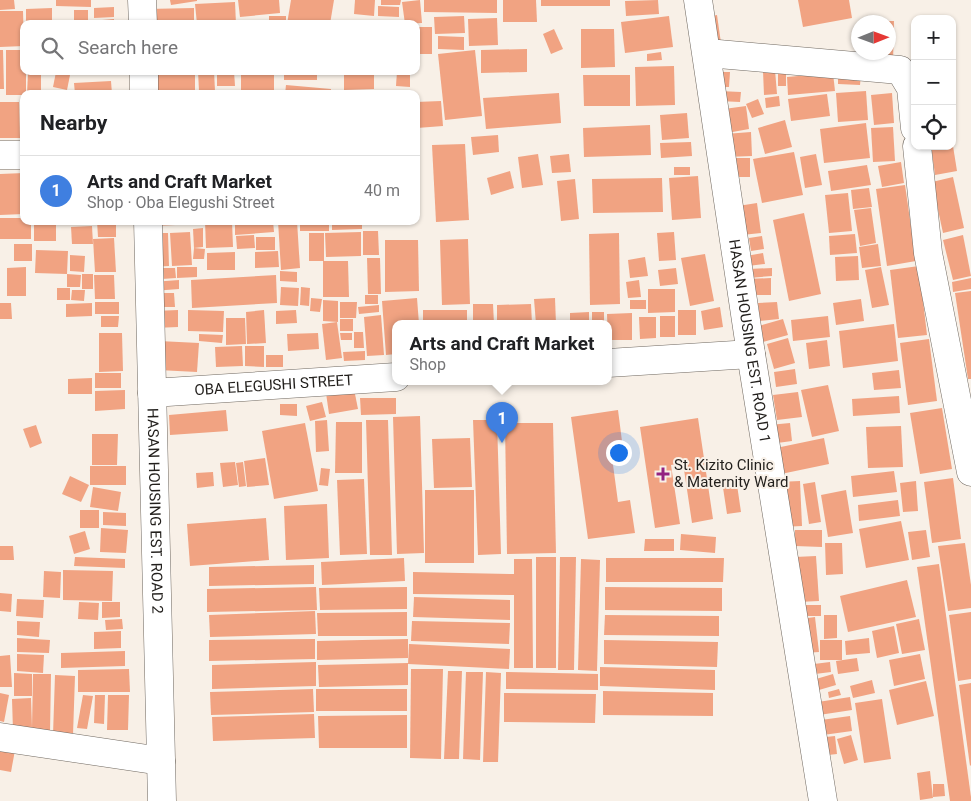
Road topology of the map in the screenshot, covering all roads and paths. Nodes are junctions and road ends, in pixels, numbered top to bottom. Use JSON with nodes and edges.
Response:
{"nodes":[{"id":1,"x":142,"y":0,"type":"edge"},
{"id":2,"x":698,"y":0,"type":"edge"},
{"id":3,"x":143,"y":20,"type":"edge"},
{"id":4,"x":707,"y":53,"type":"junction"},
{"id":5,"x":144,"y":75,"type":"edge"},
{"id":6,"x":144,"y":90,"type":"edge"},
{"id":7,"x":912,"y":105,"type":"edge"},
{"id":8,"x":917,"y":150,"type":"edge"},
{"id":9,"x":20,"y":154,"type":"edge"},
{"id":10,"x":0,"y":155,"type":"edge"},
{"id":11,"x":148,"y":225,"type":"edge"},
{"id":12,"x":751,"y":354,"type":"junction"},
{"id":13,"x":612,"y":363,"type":"edge"},
{"id":14,"x":392,"y":377,"type":"edge"},
{"id":15,"x":152,"y":393,"type":"junction"},
{"id":16,"x":971,"y":472,"type":"edge"},
{"id":17,"x":0,"y":737,"type":"edge"},
{"id":18,"x":161,"y":761,"type":"junction"},
{"id":19,"x":162,"y":801,"type":"edge"},
{"id":20,"x":823,"y":801,"type":"edge"}],
"edges":[{"from":1,"to":3,"type":"street"},
{"from":2,"to":4,"type":"street","name":"HASAN HOUSING EST. ROAD 1"},
{"from":4,"to":7,"type":"street"},
{"from":4,"to":12,"type":"street","name":"HASAN HOUSING EST. ROAD 1"},
{"from":5,"to":6,"type":"street"},
{"from":8,"to":16,"type":"street"},
{"from":9,"to":10,"type":"street"},
{"from":11,"to":15,"type":"street","name":"HASAN HOUSING EST. ROAD 2"},
{"from":12,"to":13,"type":"street"},
{"from":12,"to":20,"type":"street","name":"HASAN HOUSING EST. ROAD 1"},
{"from":14,"to":15,"type":"street","name":"OBA ELEGUSHI STREET"},
{"from":15,"to":18,"type":"street","name":"HASAN HOUSING EST. ROAD 2"},
{"from":17,"to":18,"type":"street"},
{"from":18,"to":19,"type":"street","name":"HASAN HOUSING EST. ROAD 2"}]}
